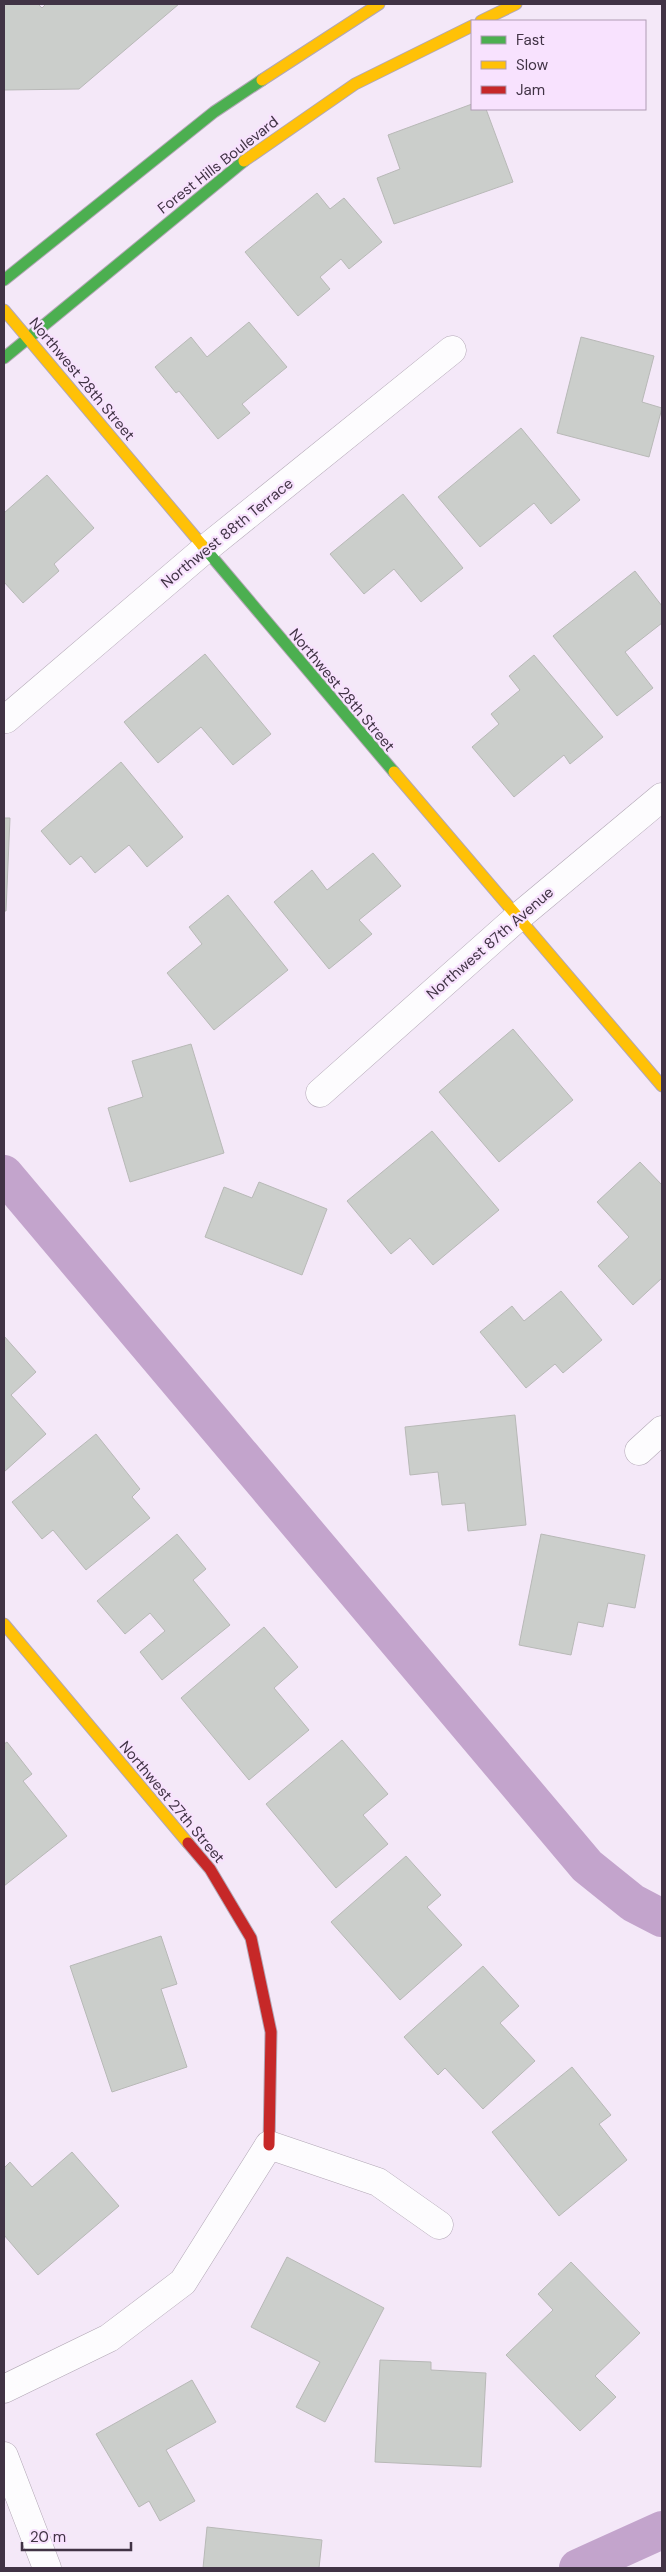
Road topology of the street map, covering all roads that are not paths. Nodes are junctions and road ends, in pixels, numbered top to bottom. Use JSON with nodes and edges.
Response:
{"nodes":[{"id":1,"x":379,"y":4,"type":"edge"},
{"id":2,"x":516,"y":4,"type":"edge"},
{"id":3,"x":483,"y":20,"type":"edge"},
{"id":4,"x":471,"y":26,"type":"edge"},
{"id":5,"x":4,"y":280,"type":"edge"},
{"id":6,"x":4,"y":310,"type":"edge"},
{"id":7,"x":29,"y":337,"type":"junction"},
{"id":8,"x":452,"y":350,"type":"dead end"},
{"id":9,"x":4,"y":358,"type":"edge"},
{"id":10,"x":204,"y":550,"type":"junction"},
{"id":11,"x":6,"y":719,"type":"dead end"},
{"id":12,"x":662,"y":797,"type":"edge"},
{"id":13,"x":516,"y":918,"type":"junction"},
{"id":14,"x":662,"y":1086,"type":"edge"},
{"id":15,"x":320,"y":1093,"type":"dead end"},
{"id":16,"x":662,"y":1430,"type":"edge"},
{"id":17,"x":639,"y":1451,"type":"dead end"},
{"id":18,"x":4,"y":1624,"type":"edge"},
{"id":19,"x":270,"y":2145,"type":"junction"},
{"id":20,"x":439,"y":2225,"type":"dead end"},
{"id":21,"x":4,"y":2389,"type":"edge"},
{"id":22,"x":4,"y":2456,"type":"edge"},
{"id":23,"x":47,"y":2568,"type":"edge"}],
"edges":[{"from":1,"to":5,"type":"street"},
{"from":2,"to":3,"type":"street"},
{"from":4,"to":7,"type":"street","name":"Forest Hills Boulevard"},
{"from":6,"to":7,"type":"street","name":"Northwest 28th Street"},
{"from":7,"to":9,"type":"street","name":"Forest Hills Boulevard"},
{"from":7,"to":10,"type":"street","name":"Northwest 28th Street"},
{"from":8,"to":10,"type":"street","name":"Northwest 88th Terrace"},
{"from":10,"to":11,"type":"street","name":"Northwest 88th Terrace"},
{"from":10,"to":13,"type":"street","name":"Northwest 28th Street"},
{"from":12,"to":13,"type":"street","name":"Northwest 87th Avenue"},
{"from":13,"to":14,"type":"street","name":"Northwest 28th Street"},
{"from":13,"to":15,"type":"street","name":"Northwest 87th Avenue"},
{"from":16,"to":17,"type":"street"},
{"from":18,"to":19,"type":"street","name":"Northwest 27th Street"},
{"from":19,"to":20,"type":"street"},
{"from":19,"to":21,"type":"street"},
{"from":22,"to":23,"type":"street"}]}
